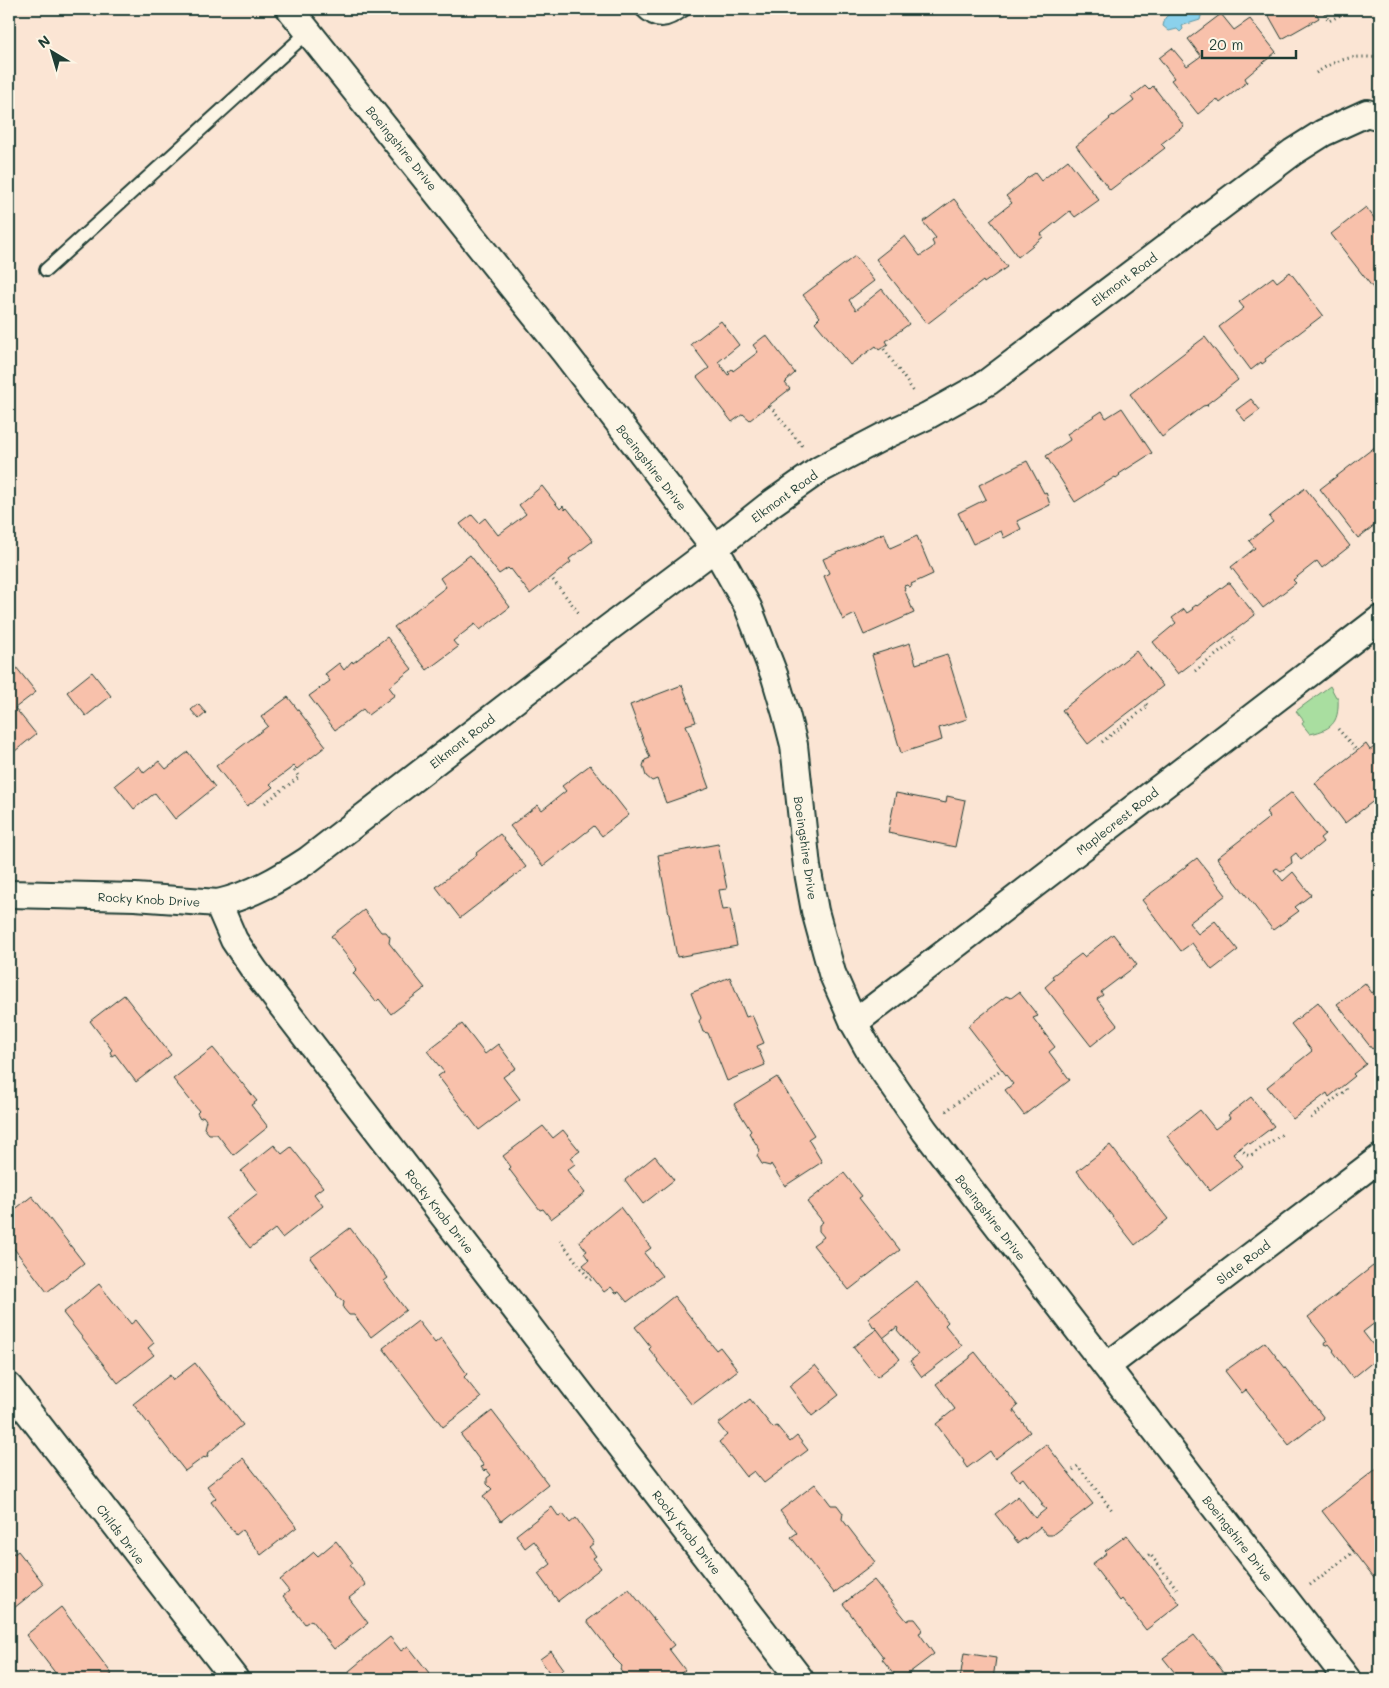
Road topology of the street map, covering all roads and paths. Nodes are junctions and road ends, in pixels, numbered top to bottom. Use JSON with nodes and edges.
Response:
{"nodes":[{"id":1,"x":641,"y":9,"type":"edge"},
{"id":2,"x":685,"y":9,"type":"edge"},
{"id":3,"x":1322,"y":9,"type":"edge"},
{"id":4,"x":1352,"y":9,"type":"edge"},
{"id":5,"x":301,"y":17,"type":"edge"},
{"id":6,"x":1380,"y":58,"type":"edge"},
{"id":7,"x":1316,"y":73,"type":"dead end"},
{"id":8,"x":1374,"y":115,"type":"edge"},
{"id":9,"x":1375,"y":154,"type":"dead end"},
{"id":10,"x":1380,"y":157,"type":"edge"},
{"id":11,"x":46,"y":270,"type":"dead end"},
{"id":12,"x":884,"y":349,"type":"dead end"},
{"id":13,"x":770,"y":406,"type":"dead end"},
{"id":14,"x":927,"y":416,"type":"junction"},
{"id":15,"x":819,"y":470,"type":"junction"},
{"id":16,"x":715,"y":548,"type":"junction"},
{"id":17,"x":553,"y":580,"type":"dead end"},
{"id":18,"x":1380,"y":619,"type":"edge"},
{"id":19,"x":598,"y":636,"type":"junction"},
{"id":20,"x":1234,"y":636,"type":"dead end"},
{"id":21,"x":1195,"y":671,"type":"dead end"},
{"id":22,"x":1145,"y":703,"type":"dead end"},
{"id":23,"x":1338,"y":729,"type":"dead end"},
{"id":24,"x":1102,"y":742,"type":"dead end"},
{"id":25,"x":1357,"y":751,"type":"dead end"},
{"id":26,"x":292,"y":767,"type":"dead end"},
{"id":27,"x":264,"y":803,"type":"dead end"},
{"id":28,"x":9,"y":894,"type":"edge"},
{"id":29,"x":218,"y":903,"type":"junction"},
{"id":30,"x":854,"y":1024,"type":"junction"},
{"id":31,"x":999,"y":1071,"type":"dead end"},
{"id":32,"x":1343,"y":1086,"type":"dead end"},
{"id":33,"x":1310,"y":1118,"type":"dead end"},
{"id":34,"x":924,"y":1128,"type":"junction"},
{"id":35,"x":1284,"y":1133,"type":"dead end"},
{"id":36,"x":1240,"y":1148,"type":"dead end"},
{"id":37,"x":1380,"y":1158,"type":"edge"},
{"id":38,"x":560,"y":1240,"type":"dead end"},
{"id":39,"x":593,"y":1278,"type":"dead end"},
{"id":40,"x":1106,"y":1366,"type":"junction"},
{"id":41,"x":9,"y":1387,"type":"edge"},
{"id":42,"x":1069,"y":1473,"type":"dead end"},
{"id":43,"x":1112,"y":1510,"type":"dead end"},
{"id":44,"x":1351,"y":1554,"type":"dead end"},
{"id":45,"x":1144,"y":1558,"type":"dead end"},
{"id":46,"x":1177,"y":1589,"type":"dead end"},
{"id":47,"x":1287,"y":1602,"type":"junction"},
{"id":48,"x":235,"y":1679,"type":"edge"},
{"id":49,"x":800,"y":1679,"type":"edge"},
{"id":50,"x":1347,"y":1679,"type":"edge"}],
"edges":[{"from":1,"to":2,"type":"lane"},
{"from":3,"to":4,"type":"path"},
{"from":5,"to":11,"type":"lane"},
{"from":5,"to":16,"type":"street","name":"Boeingshire Drive"},
{"from":6,"to":7,"type":"path"},
{"from":8,"to":14,"type":"street","name":"Elkmont Road"},
{"from":9,"to":10,"type":"path"},
{"from":12,"to":14,"type":"path"},
{"from":13,"to":15,"type":"path"},
{"from":14,"to":15,"type":"street","name":"Elkmont Road"},
{"from":15,"to":16,"type":"street","name":"Elkmont Road"},
{"from":16,"to":19,"type":"street","name":"Elkmont Road"},
{"from":16,"to":30,"type":"street","name":"Boeingshire Drive"},
{"from":17,"to":19,"type":"path"},
{"from":18,"to":30,"type":"street","name":"Maplecrest Road"},
{"from":19,"to":29,"type":"street","name":"Elkmont Road"},
{"from":20,"to":21,"type":"path"},
{"from":22,"to":24,"type":"path"},
{"from":23,"to":25,"type":"path"},
{"from":26,"to":27,"type":"path"},
{"from":28,"to":29,"type":"street","name":"Rocky Knob Drive"},
{"from":29,"to":49,"type":"street","name":"Rocky Knob Drive"},
{"from":30,"to":34,"type":"street","name":"Boeingshire Drive"},
{"from":31,"to":34,"type":"path"},
{"from":32,"to":33,"type":"path"},
{"from":34,"to":40,"type":"street","name":"Boeingshire Drive"},
{"from":35,"to":36,"type":"path"},
{"from":37,"to":40,"type":"street","name":"Slate Road"},
{"from":38,"to":39,"type":"path"},
{"from":40,"to":47,"type":"street","name":"Boeingshire Drive"},
{"from":41,"to":48,"type":"street","name":"Childs Drive"},
{"from":42,"to":43,"type":"path"},
{"from":44,"to":47,"type":"path"},
{"from":45,"to":46,"type":"path"},
{"from":47,"to":50,"type":"street","name":"Boeingshire Drive"}]}
